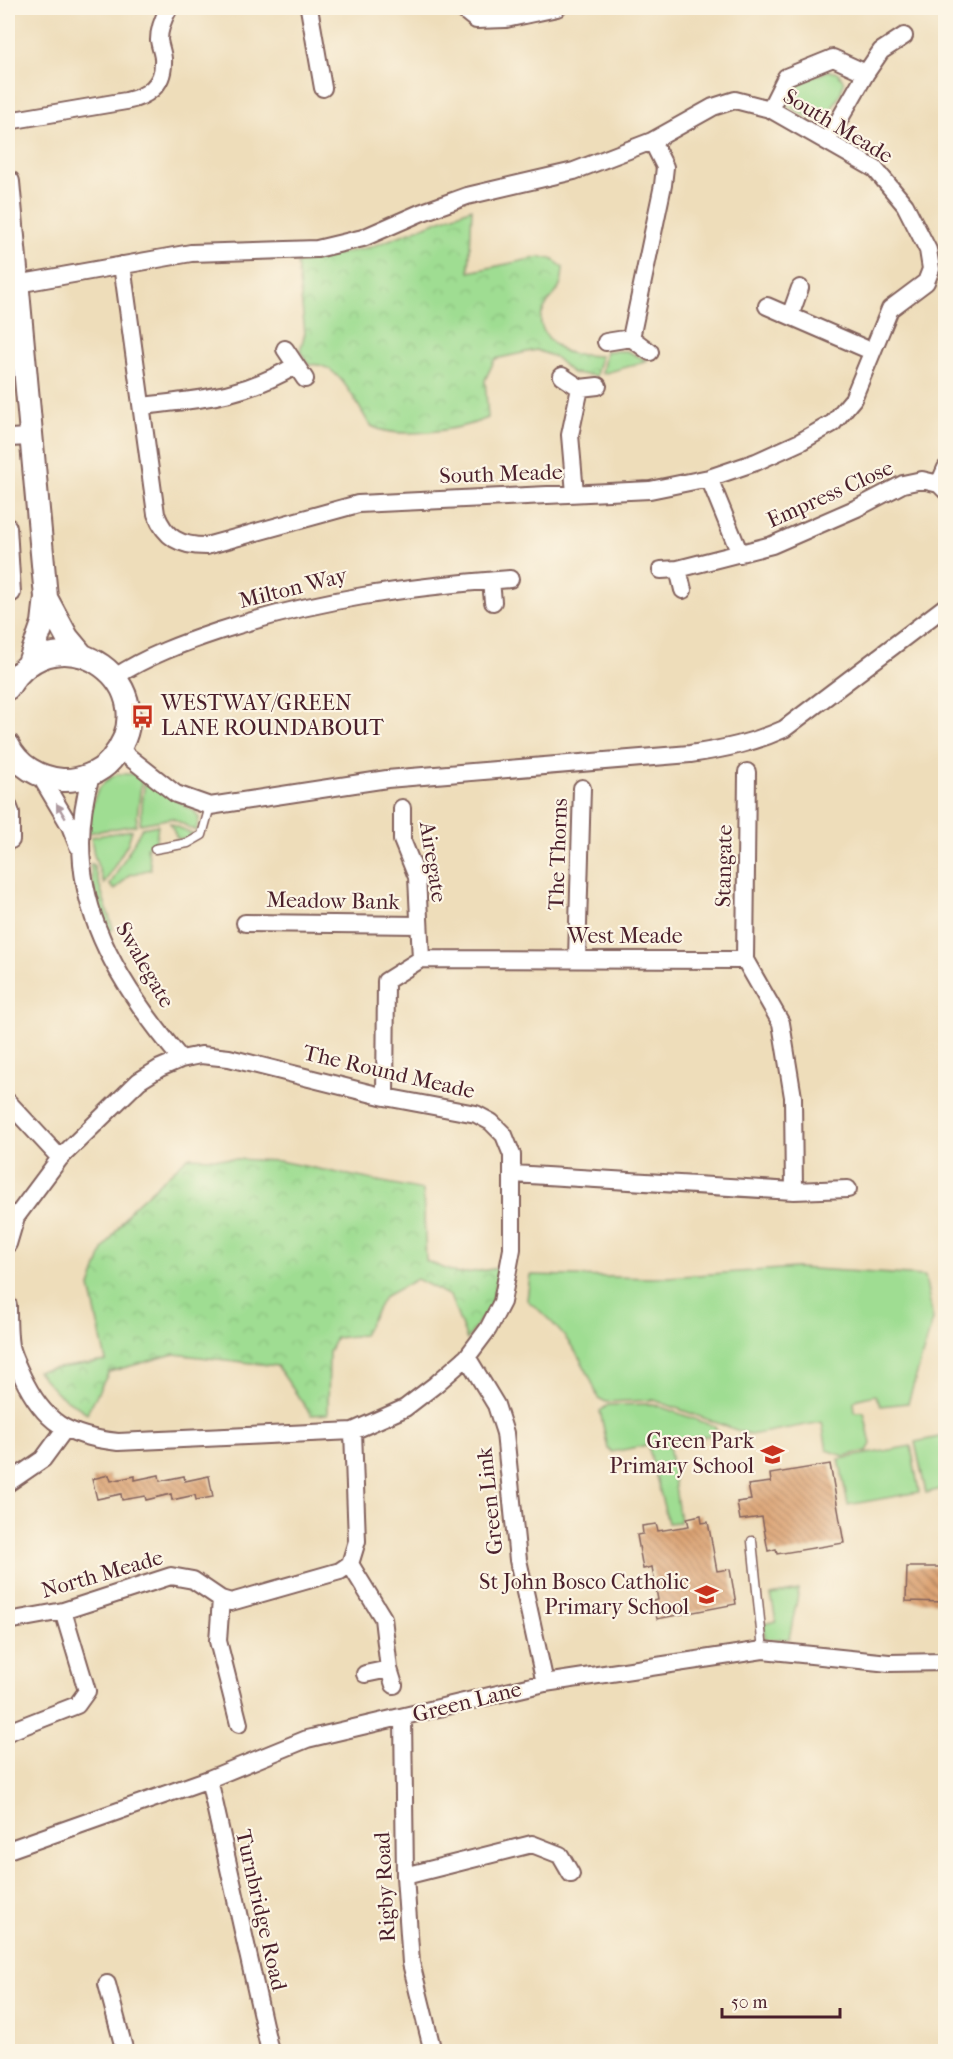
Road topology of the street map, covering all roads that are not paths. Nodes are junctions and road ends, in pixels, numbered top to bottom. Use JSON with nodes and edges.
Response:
{"nodes":[{"id":1,"x":169,"y":8,"type":"edge"},
{"id":2,"x":309,"y":8,"type":"edge"},
{"id":3,"x":461,"y":8,"type":"edge"},
{"id":4,"x":557,"y":8,"type":"edge"},
{"id":5,"x":904,"y":36,"type":"dead end"},
{"id":6,"x":866,"y":73,"type":"junction"},
{"id":7,"x":323,"y":88,"type":"dead end"},
{"id":8,"x":770,"y":109,"type":"junction"},
{"id":9,"x":8,"y":121,"type":"edge"},
{"id":10,"x":652,"y":141,"type":"junction"},
{"id":11,"x":826,"y":141,"type":"junction"},
{"id":12,"x":8,"y":182,"type":"edge"},
{"id":13,"x":122,"y":265,"type":"junction"},
{"id":14,"x":17,"y":284,"type":"junction"},
{"id":15,"x":800,"y":288,"type":"dead end"},
{"id":16,"x":767,"y":306,"type":"dead end"},
{"id":17,"x":790,"y":316,"type":"junction"},
{"id":18,"x":631,"y":338,"type":"junction"},
{"id":19,"x":606,"y":342,"type":"dead end"},
{"id":20,"x":285,"y":349,"type":"dead end"},
{"id":21,"x":871,"y":351,"type":"junction"},
{"id":22,"x":650,"y":352,"type":"dead end"},
{"id":23,"x":562,"y":376,"type":"dead end"},
{"id":24,"x":598,"y":387,"type":"dead end"},
{"id":25,"x":580,"y":388,"type":"junction"},
{"id":26,"x":142,"y":406,"type":"junction"},
{"id":27,"x":30,"y":437,"type":"junction"},
{"id":28,"x":8,"y":438,"type":"edge"},
{"id":29,"x":945,"y":468,"type":"edge"},
{"id":30,"x":709,"y":478,"type":"junction"},
{"id":31,"x":942,"y":488,"type":"edge"},
{"id":32,"x":575,"y":494,"type":"junction"},
{"id":33,"x":8,"y":527,"type":"edge"},
{"id":34,"x":740,"y":554,"type":"junction"},
{"id":35,"x":678,"y":569,"type":"junction"},
{"id":36,"x":661,"y":570,"type":"dead end"},
{"id":37,"x":510,"y":579,"type":"dead end"},
{"id":38,"x":491,"y":581,"type":"junction"},
{"id":39,"x":683,"y":590,"type":"dead end"},
{"id":40,"x":12,"y":593,"type":"dead end"},
{"id":41,"x":46,"y":597,"type":"junction"},
{"id":42,"x":493,"y":602,"type":"dead end"},
{"id":43,"x":945,"y":606,"type":"edge"},
{"id":44,"x":82,"y":655,"type":"junction"},
{"id":45,"x":29,"y":663,"type":"junction"},
{"id":46,"x":115,"y":677,"type":"junction"},
{"id":47,"x":8,"y":688,"type":"edge"},
{"id":48,"x":8,"y":747,"type":"edge"},
{"id":49,"x":120,"y":750,"type":"junction"},
{"id":50,"x":747,"y":772,"type":"dead end"},
{"id":51,"x":39,"y":774,"type":"junction"},
{"id":52,"x":91,"y":775,"type":"junction"},
{"id":53,"x":582,"y":788,"type":"dead end"},
{"id":54,"x":8,"y":805,"type":"edge"},
{"id":55,"x":210,"y":806,"type":"junction"},
{"id":56,"x":402,"y":808,"type":"dead end"},
{"id":57,"x":11,"y":840,"type":"dead end"},
{"id":58,"x":80,"y":849,"type":"junction"},
{"id":59,"x":155,"y":849,"type":"dead end"},
{"id":60,"x":245,"y":923,"type":"dead end"},
{"id":61,"x":419,"y":925,"type":"junction"},
{"id":62,"x":577,"y":958,"type":"junction"},
{"id":63,"x":421,"y":959,"type":"junction"},
{"id":64,"x":745,"y":960,"type":"junction"},
{"id":65,"x":181,"y":1059,"type":"junction"},
{"id":66,"x":385,"y":1097,"type":"junction"},
{"id":67,"x":8,"y":1102,"type":"edge"},
{"id":68,"x":60,"y":1158,"type":"junction"},
{"id":69,"x":513,"y":1174,"type":"junction"},
{"id":70,"x":848,"y":1189,"type":"dead end"},
{"id":71,"x":794,"y":1191,"type":"junction"},
{"id":72,"x":8,"y":1244,"type":"edge"},
{"id":73,"x":8,"y":1305,"type":"edge"},
{"id":74,"x":9,"y":1349,"type":"edge"},
{"id":75,"x":467,"y":1357,"type":"junction"},
{"id":76,"x":66,"y":1429,"type":"junction"},
{"id":77,"x":353,"y":1431,"type":"junction"},
{"id":78,"x":8,"y":1483,"type":"edge"},
{"id":79,"x":752,"y":1540,"type":"dead end"},
{"id":80,"x":350,"y":1564,"type":"junction"},
{"id":81,"x":221,"y":1599,"type":"junction"},
{"id":82,"x":63,"y":1611,"type":"junction"},
{"id":83,"x":8,"y":1621,"type":"edge"},
{"id":84,"x":763,"y":1650,"type":"junction"},
{"id":85,"x":945,"y":1662,"type":"edge"},
{"id":86,"x":365,"y":1674,"type":"dead end"},
{"id":87,"x":546,"y":1683,"type":"junction"},
{"id":88,"x":403,"y":1718,"type":"junction"},
{"id":89,"x":239,"y":1724,"type":"dead end"},
{"id":90,"x":8,"y":1732,"type":"edge"},
{"id":91,"x":209,"y":1779,"type":"junction"},
{"id":92,"x":8,"y":1850,"type":"edge"},
{"id":93,"x":571,"y":1874,"type":"dead end"},
{"id":94,"x":405,"y":1876,"type":"junction"},
{"id":95,"x":107,"y":1984,"type":"dead end"},
{"id":96,"x":125,"y":2052,"type":"edge"},
{"id":97,"x":270,"y":2052,"type":"edge"},
{"id":98,"x":433,"y":2052,"type":"edge"}],
"edges":[{"from":1,"to":9,"type":"street"},
{"from":2,"to":7,"type":"street"},
{"from":3,"to":4,"type":"street"},
{"from":5,"to":6,"type":"street"},
{"from":6,"to":8,"type":"street"},
{"from":6,"to":11,"type":"street"},
{"from":8,"to":10,"type":"street","name":"South Meade"},
{"from":8,"to":11,"type":"street","name":"South Meade"},
{"from":10,"to":13,"type":"street","name":"South Meade"},
{"from":10,"to":18,"type":"street"},
{"from":11,"to":21,"type":"street","name":"South Meade"},
{"from":12,"to":14,"type":"main road"},
{"from":13,"to":14,"type":"street","name":"South Meade"},
{"from":13,"to":26,"type":"street","name":"South Meade"},
{"from":14,"to":27,"type":"main road"},
{"from":15,"to":17,"type":"street"},
{"from":16,"to":17,"type":"street"},
{"from":17,"to":21,"type":"street"},
{"from":18,"to":19,"type":"street"},
{"from":18,"to":22,"type":"street"},
{"from":20,"to":26,"type":"street"},
{"from":21,"to":30,"type":"street","name":"South Meade"},
{"from":23,"to":25,"type":"street"},
{"from":24,"to":25,"type":"street"},
{"from":25,"to":32,"type":"street"},
{"from":26,"to":32,"type":"street","name":"South Meade"},
{"from":27,"to":28,"type":"street"},
{"from":27,"to":41,"type":"main road"},
{"from":29,"to":31,"type":"street","name":"Empress Close"},
{"from":30,"to":32,"type":"street","name":"South Meade"},
{"from":30,"to":34,"type":"street"},
{"from":31,"to":34,"type":"street","name":"Empress Close"},
{"from":33,"to":40,"type":"street"},
{"from":34,"to":35,"type":"street","name":"Empress Close"},
{"from":35,"to":36,"type":"street","name":"Empress Close"},
{"from":35,"to":39,"type":"street"},
{"from":37,"to":38,"type":"street","name":"Milton Way"},
{"from":38,"to":42,"type":"street"},
{"from":38,"to":46,"type":"street","name":"Milton Way"},
{"from":41,"to":44,"type":"main road"},
{"from":41,"to":45,"type":"main road"},
{"from":43,"to":55,"type":"street"},
{"from":44,"to":45,"type":"main road"},
{"from":44,"to":46,"type":"main road"},
{"from":45,"to":47,"type":"main road"},
{"from":46,"to":49,"type":"main road"},
{"from":48,"to":51,"type":"main road"},
{"from":49,"to":52,"type":"main road"},
{"from":49,"to":55,"type":"street"},
{"from":50,"to":64,"type":"street","name":"Stangate"},
{"from":51,"to":52,"type":"main road"},
{"from":58,"to":51,"type":"street","name":"Swalegate","one_way":true},
{"from":52,"to":58,"type":"street","name":"Swalegate"},
{"from":53,"to":62,"type":"street","name":"The Thorns"},
{"from":54,"to":57,"type":"street"},
{"from":55,"to":59,"type":"lane"},
{"from":56,"to":61,"type":"street","name":"Airegate"},
{"from":58,"to":65,"type":"street","name":"Swalegate"},
{"from":60,"to":61,"type":"street","name":"Meadow Bank"},
{"from":61,"to":63,"type":"street","name":"Airegate"},
{"from":62,"to":63,"type":"street","name":"West Meade"},
{"from":62,"to":64,"type":"street","name":"West Meade"},
{"from":63,"to":66,"type":"street"},
{"from":64,"to":71,"type":"street"},
{"from":65,"to":66,"type":"street","name":"The Round Meade"},
{"from":65,"to":68,"type":"street","name":"The Round Meade"},
{"from":66,"to":69,"type":"street","name":"The Round Meade"},
{"from":67,"to":68,"type":"street"},
{"from":68,"to":72,"type":"street","name":"The Round Meade"},
{"from":69,"to":71,"type":"street"},
{"from":69,"to":75,"type":"street","name":"The Round Meade"},
{"from":70,"to":71,"type":"street"},
{"from":73,"to":74,"type":"street","name":"The Round Meade"},
{"from":74,"to":76,"type":"street","name":"The Round Meade"},
{"from":75,"to":77,"type":"street","name":"The Round Meade"},
{"from":75,"to":87,"type":"street","name":"Green Link"},
{"from":76,"to":77,"type":"street","name":"The Round Meade"},
{"from":76,"to":78,"type":"street"},
{"from":77,"to":80,"type":"street"},
{"from":79,"to":84,"type":"lane"},
{"from":80,"to":81,"type":"street"},
{"from":80,"to":86,"type":"street"},
{"from":81,"to":82,"type":"street","name":"North Meade"},
{"from":81,"to":89,"type":"street"},
{"from":82,"to":83,"type":"street","name":"North Meade"},
{"from":82,"to":90,"type":"street"},
{"from":84,"to":85,"type":"street","name":"Green Lane"},
{"from":84,"to":87,"type":"street","name":"Green Lane"},
{"from":87,"to":88,"type":"street","name":"Green Lane"},
{"from":88,"to":91,"type":"street","name":"Green Lane"},
{"from":88,"to":94,"type":"street","name":"Rigby Road"},
{"from":91,"to":92,"type":"street","name":"Green Lane"},
{"from":91,"to":97,"type":"street","name":"Turnbridge Road"},
{"from":93,"to":94,"type":"street"},
{"from":94,"to":98,"type":"street","name":"Rigby Road"},
{"from":95,"to":96,"type":"street"}]}
